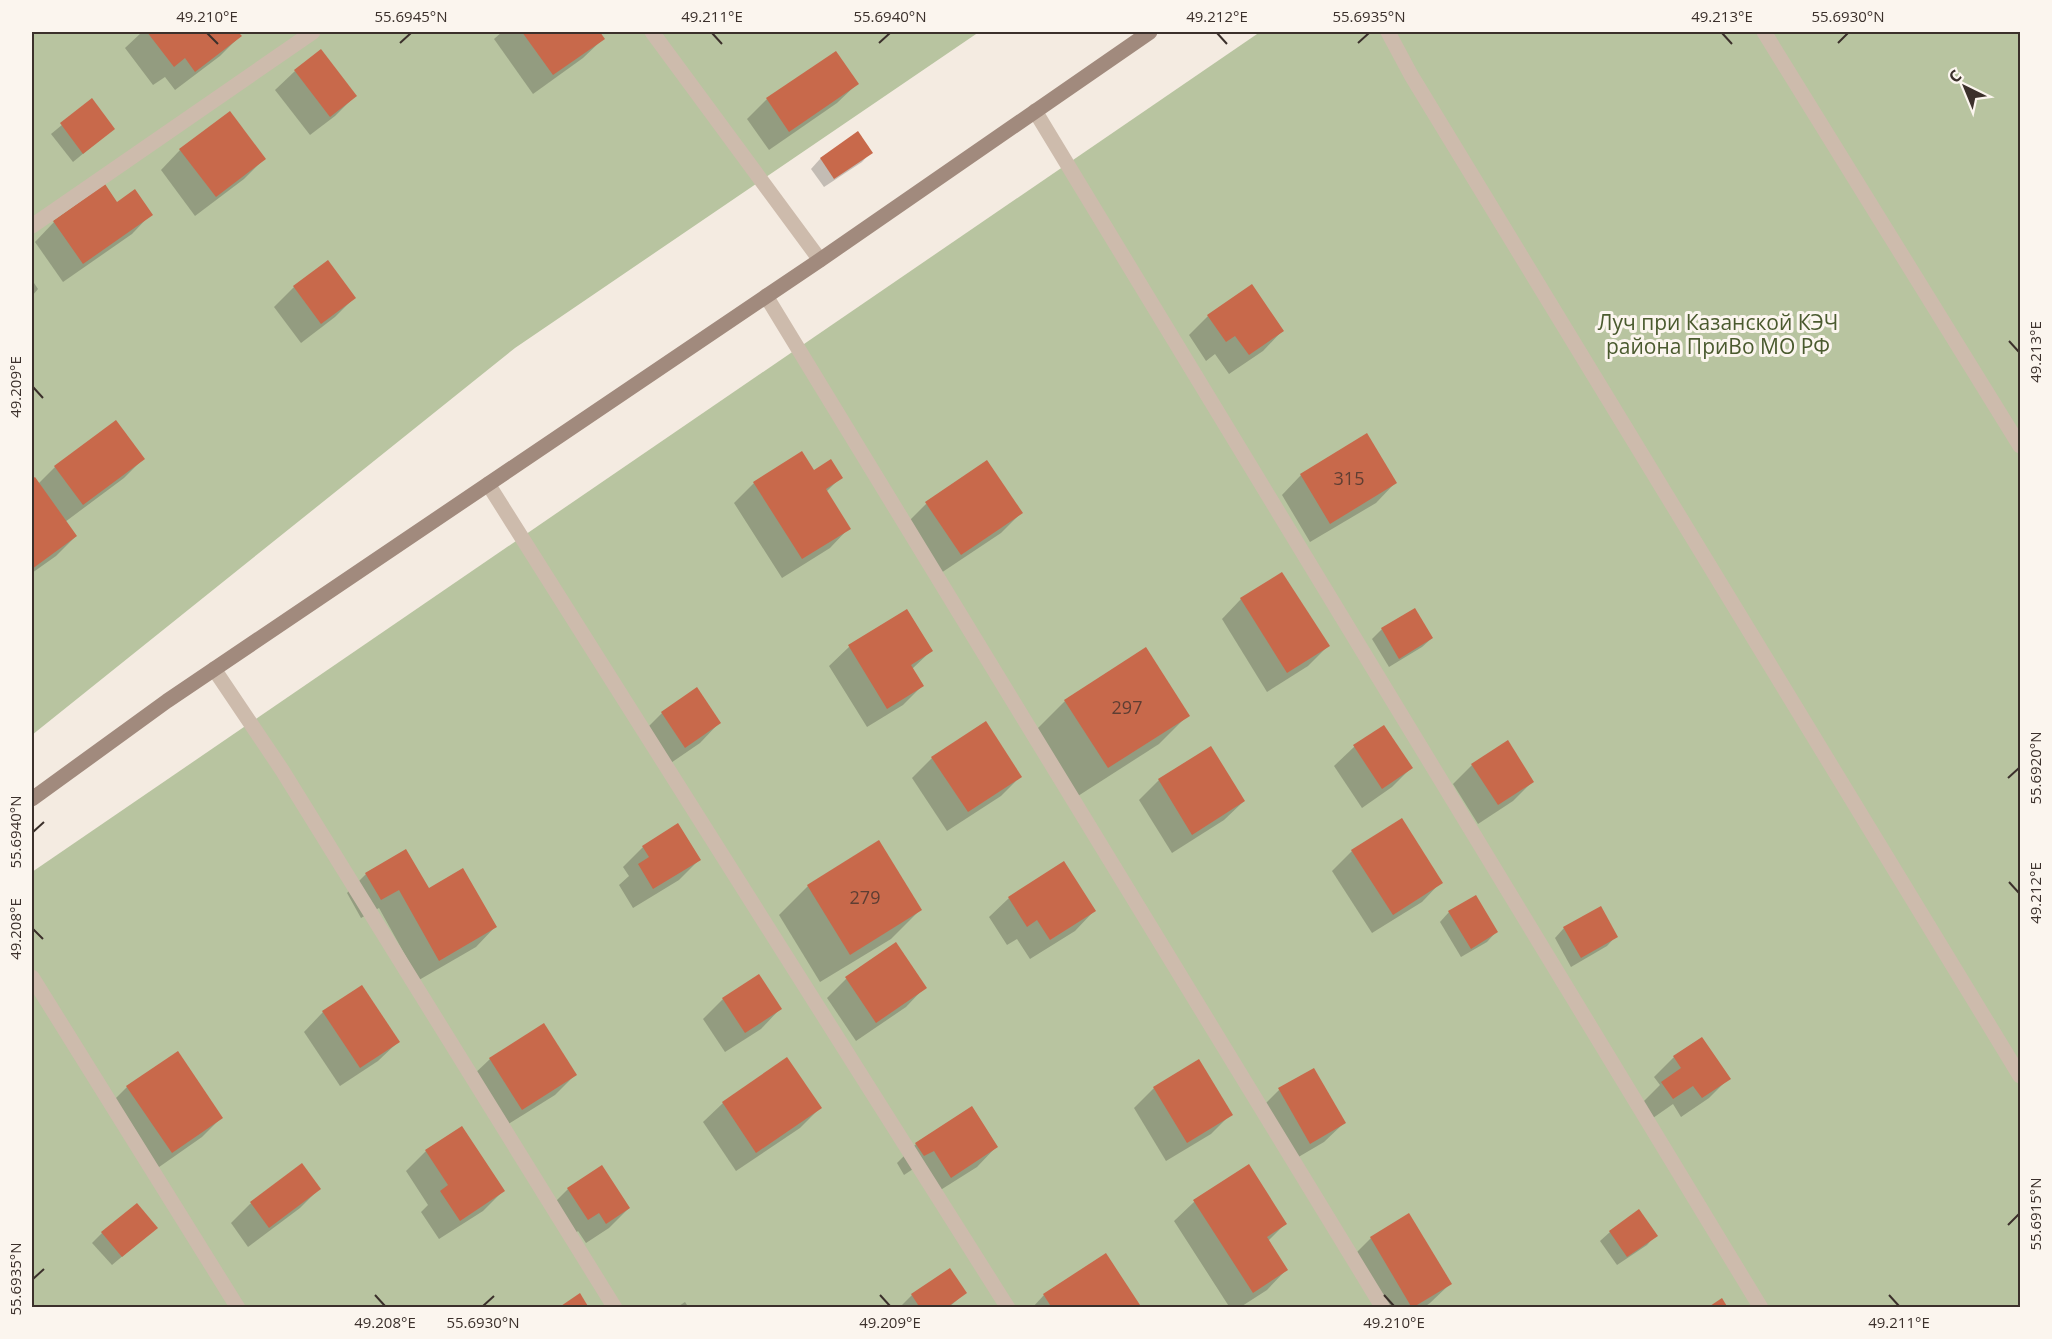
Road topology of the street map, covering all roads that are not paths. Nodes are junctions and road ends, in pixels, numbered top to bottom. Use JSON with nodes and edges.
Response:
{"nodes":[{"id":1,"x":313,"y":32,"type":"edge"},
{"id":2,"x":652,"y":32,"type":"edge"},
{"id":3,"x":1150,"y":32,"type":"edge"},
{"id":4,"x":1388,"y":32,"type":"edge"},
{"id":5,"x":1764,"y":32,"type":"edge"},
{"id":6,"x":1035,"y":111,"type":"junction"},
{"id":7,"x":32,"y":226,"type":"edge"},
{"id":8,"x":820,"y":260,"type":"junction"},
{"id":9,"x":766,"y":296,"type":"junction"},
{"id":10,"x":2020,"y":446,"type":"edge"},
{"id":11,"x":488,"y":484,"type":"junction"},
{"id":12,"x":214,"y":669,"type":"junction"},
{"id":13,"x":32,"y":799,"type":"edge"},
{"id":14,"x":32,"y":977,"type":"edge"},
{"id":15,"x":2020,"y":1076,"type":"edge"},
{"id":16,"x":238,"y":1308,"type":"edge"},
{"id":17,"x":615,"y":1308,"type":"edge"},
{"id":18,"x":1008,"y":1308,"type":"edge"},
{"id":19,"x":1383,"y":1308,"type":"edge"},
{"id":20,"x":1761,"y":1308,"type":"edge"}],
"edges":[{"from":1,"to":7,"type":"lane"},
{"from":2,"to":8,"type":"lane"},
{"from":3,"to":6,"type":"street"},
{"from":4,"to":15,"type":"lane"},
{"from":5,"to":10,"type":"lane"},
{"from":6,"to":8,"type":"street"},
{"from":6,"to":20,"type":"lane"},
{"from":8,"to":9,"type":"street"},
{"from":9,"to":11,"type":"street"},
{"from":9,"to":19,"type":"lane"},
{"from":11,"to":12,"type":"street"},
{"from":11,"to":18,"type":"lane"},
{"from":12,"to":13,"type":"street"},
{"from":12,"to":17,"type":"lane"},
{"from":14,"to":16,"type":"lane"}]}
